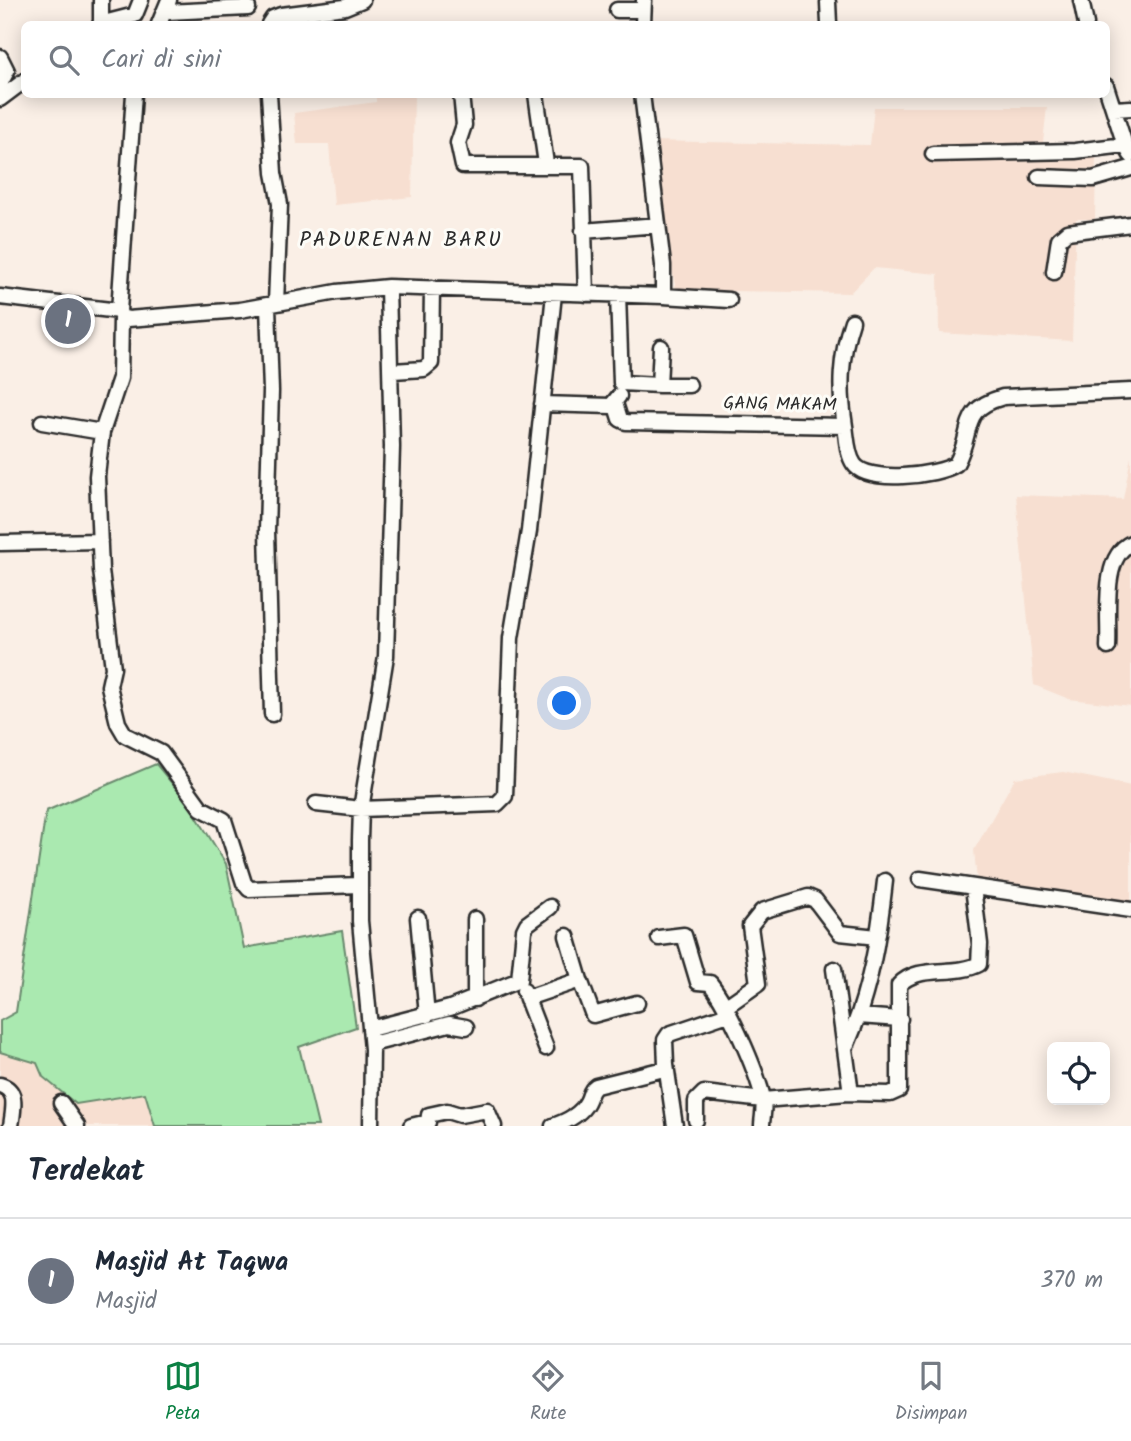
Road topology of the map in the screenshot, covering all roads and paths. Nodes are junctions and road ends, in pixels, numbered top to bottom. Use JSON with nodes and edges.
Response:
{"nodes":[{"id":1,"x":100,"y":0,"type":"edge"},
{"id":2,"x":141,"y":0,"type":"edge"},
{"id":3,"x":362,"y":0,"type":"edge"},
{"id":4,"x":1081,"y":0,"type":"edge"},
{"id":5,"x":828,"y":2,"type":"dead end"},
{"id":6,"x":248,"y":8,"type":"dead end"},
{"id":7,"x":617,"y":10,"type":"dead end"},
{"id":8,"x":643,"y":11,"type":"edge"},
{"id":9,"x":165,"y":12,"type":"edge"},
{"id":10,"x":101,"y":21,"type":"edge"},
{"id":11,"x":112,"y":21,"type":"edge"},
{"id":12,"x":271,"y":21,"type":"edge"},
{"id":13,"x":828,"y":21,"type":"edge"},
{"id":14,"x":1085,"y":21,"type":"edge"},
{"id":15,"x":0,"y":57,"type":"edge"},
{"id":16,"x":21,"y":82,"type":"edge"},
{"id":17,"x":0,"y":84,"type":"edge"},
{"id":18,"x":1110,"y":96,"type":"edge"},
{"id":19,"x":134,"y":98,"type":"edge"},
{"id":20,"x":269,"y":98,"type":"edge"},
{"id":21,"x":461,"y":98,"type":"edge"},
{"id":22,"x":537,"y":98,"type":"edge"},
{"id":23,"x":643,"y":98,"type":"edge"},
{"id":24,"x":0,"y":99,"type":"edge"},
{"id":25,"x":1131,"y":108,"type":"edge"},
{"id":26,"x":1114,"y":109,"type":"junction"},
{"id":27,"x":1128,"y":150,"type":"edge"},
{"id":28,"x":933,"y":154,"type":"dead end"},
{"id":29,"x":546,"y":164,"type":"junction"},
{"id":30,"x":1131,"y":168,"type":"edge"},
{"id":31,"x":1039,"y":177,"type":"dead end"},
{"id":32,"x":1131,"y":224,"type":"edge"},
{"id":33,"x":659,"y":225,"type":"junction"},
{"id":34,"x":583,"y":231,"type":"junction"},
{"id":35,"x":1054,"y":272,"type":"dead end"},
{"id":36,"x":388,"y":287,"type":"junction"},
{"id":37,"x":432,"y":288,"type":"junction"},
{"id":38,"x":554,"y":294,"type":"junction"},
{"id":39,"x":586,"y":294,"type":"junction"},
{"id":40,"x":618,"y":294,"type":"junction"},
{"id":41,"x":663,"y":296,"type":"junction"},
{"id":42,"x":0,"y":297,"type":"edge"},
{"id":43,"x":729,"y":300,"type":"dead end"},
{"id":44,"x":272,"y":305,"type":"junction"},
{"id":45,"x":120,"y":314,"type":"junction"},
{"id":46,"x":852,"y":321,"type":"dead end"},
{"id":47,"x":661,"y":347,"type":"dead end"},
{"id":48,"x":393,"y":371,"type":"junction"},
{"id":49,"x":621,"y":383,"type":"junction"},
{"id":50,"x":659,"y":385,"type":"junction"},
{"id":51,"x":689,"y":385,"type":"dead end"},
{"id":52,"x":1131,"y":391,"type":"edge"},
{"id":53,"x":615,"y":403,"type":"junction"},
{"id":54,"x":542,"y":404,"type":"junction"},
{"id":55,"x":42,"y":422,"type":"dead end"},
{"id":56,"x":845,"y":426,"type":"junction"},
{"id":57,"x":102,"y":432,"type":"junction"},
{"id":58,"x":100,"y":541,"type":"junction"},
{"id":59,"x":0,"y":543,"type":"edge"},
{"id":60,"x":1131,"y":543,"type":"edge"},
{"id":61,"x":1108,"y":647,"type":"dead end"},
{"id":62,"x":272,"y":714,"type":"dead end"},
{"id":63,"x":316,"y":804,"type":"dead end"},
{"id":64,"x":361,"y":809,"type":"junction"},
{"id":65,"x":920,"y":879,"type":"dead end"},
{"id":66,"x":885,"y":881,"type":"dead end"},
{"id":67,"x":359,"y":884,"type":"junction"},
{"id":68,"x":973,"y":887,"type":"junction"},
{"id":69,"x":550,"y":906,"type":"dead end"},
{"id":70,"x":1131,"y":910,"type":"edge"},
{"id":71,"x":418,"y":918,"type":"dead end"},
{"id":72,"x":475,"y":919,"type":"dead end"},
{"id":73,"x":567,"y":936,"type":"dead end"},
{"id":74,"x":877,"y":937,"type":"junction"},
{"id":75,"x":659,"y":939,"type":"dead end"},
{"id":76,"x":834,"y":969,"type":"dead end"},
{"id":77,"x":519,"y":980,"type":"junction"},
{"id":78,"x":580,"y":980,"type":"junction"},
{"id":79,"x":527,"y":998,"type":"junction"},
{"id":80,"x":475,"y":999,"type":"junction"},
{"id":81,"x":637,"y":1003,"type":"dead end"},
{"id":82,"x":727,"y":1010,"type":"junction"},
{"id":83,"x":427,"y":1015,"type":"junction"},
{"id":84,"x":859,"y":1016,"type":"junction"},
{"id":85,"x":900,"y":1019,"type":"junction"},
{"id":86,"x":466,"y":1027,"type":"dead end"},
{"id":87,"x":371,"y":1036,"type":"junction"},
{"id":88,"x":847,"y":1044,"type":"junction"},
{"id":89,"x":546,"y":1048,"type":"dead end"},
{"id":90,"x":666,"y":1065,"type":"junction"},
{"id":91,"x":0,"y":1085,"type":"edge"},
{"id":92,"x":850,"y":1093,"type":"junction"},
{"id":93,"x":763,"y":1100,"type":"junction"},
{"id":94,"x":61,"y":1103,"type":"dead end"},
{"id":95,"x":696,"y":1121,"type":"dead end"},
{"id":96,"x":568,"y":1123,"type":"edge"},
{"id":97,"x":428,"y":1124,"type":"edge"},
{"id":98,"x":11,"y":1126,"type":"edge"},
{"id":99,"x":77,"y":1126,"type":"edge"},
{"id":100,"x":372,"y":1126,"type":"edge"},
{"id":101,"x":411,"y":1126,"type":"edge"},
{"id":102,"x":494,"y":1126,"type":"edge"},
{"id":103,"x":553,"y":1126,"type":"edge"},
{"id":104,"x":675,"y":1126,"type":"edge"},
{"id":105,"x":762,"y":1126,"type":"edge"}],
"edges":[{"from":1,"to":10,"type":"street"},
{"from":2,"to":11,"type":"street"},
{"from":3,"to":12,"type":"street"},
{"from":4,"to":14,"type":"street"},
{"from":5,"to":13,"type":"street"},
{"from":6,"to":9,"type":"street"},
{"from":7,"to":8,"type":"street"},
{"from":15,"to":17,"type":"street"},
{"from":16,"to":24,"type":"street"},
{"from":18,"to":26,"type":"street"},
{"from":19,"to":45,"type":"street"},
{"from":20,"to":44,"type":"street"},
{"from":21,"to":29,"type":"street"},
{"from":22,"to":29,"type":"street"},
{"from":23,"to":33,"type":"street"},
{"from":25,"to":26,"type":"street"},
{"from":26,"to":27,"type":"street"},
{"from":27,"to":28,"type":"street"},
{"from":29,"to":34,"type":"street"},
{"from":30,"to":31,"type":"street"},
{"from":32,"to":35,"type":"street"},
{"from":33,"to":34,"type":"street"},
{"from":33,"to":41,"type":"street"},
{"from":34,"to":39,"type":"street"},
{"from":36,"to":37,"type":"street"},
{"from":36,"to":44,"type":"street"},
{"from":36,"to":48,"type":"street"},
{"from":37,"to":38,"type":"street"},
{"from":37,"to":48,"type":"street"},
{"from":38,"to":39,"type":"street"},
{"from":38,"to":54,"type":"street"},
{"from":39,"to":40,"type":"street"},
{"from":40,"to":41,"type":"street"},
{"from":40,"to":49,"type":"street"},
{"from":41,"to":43,"type":"street"},
{"from":42,"to":45,"type":"street"},
{"from":44,"to":45,"type":"street"},
{"from":44,"to":62,"type":"street"},
{"from":45,"to":57,"type":"street"},
{"from":46,"to":56,"type":"street"},
{"from":47,"to":50,"type":"street"},
{"from":48,"to":64,"type":"street"},
{"from":49,"to":50,"type":"street"},
{"from":49,"to":53,"type":"street"},
{"from":50,"to":51,"type":"street"},
{"from":52,"to":56,"type":"street","name":"GANG MAKAM"},
{"from":53,"to":54,"type":"street"},
{"from":53,"to":56,"type":"street","name":"GANG MAKAM"},
{"from":54,"to":64,"type":"street"},
{"from":55,"to":57,"type":"street"},
{"from":57,"to":58,"type":"street"},
{"from":58,"to":59,"type":"street"},
{"from":58,"to":67,"type":"street"},
{"from":60,"to":61,"type":"street"},
{"from":63,"to":64,"type":"street"},
{"from":64,"to":67,"type":"street"},
{"from":65,"to":68,"type":"street"},
{"from":66,"to":74,"type":"street"},
{"from":67,"to":87,"type":"street"},
{"from":68,"to":70,"type":"street"},
{"from":68,"to":85,"type":"street"},
{"from":69,"to":77,"type":"street"},
{"from":71,"to":83,"type":"street"},
{"from":72,"to":80,"type":"street"},
{"from":73,"to":78,"type":"street"},
{"from":74,"to":82,"type":"street"},
{"from":74,"to":84,"type":"street"},
{"from":75,"to":82,"type":"street"},
{"from":76,"to":88,"type":"street"},
{"from":77,"to":79,"type":"street"},
{"from":77,"to":80,"type":"street"},
{"from":78,"to":79,"type":"street"},
{"from":78,"to":81,"type":"street"},
{"from":79,"to":89,"type":"street"},
{"from":80,"to":83,"type":"street"},
{"from":82,"to":90,"type":"street"},
{"from":82,"to":93,"type":"street"},
{"from":83,"to":87,"type":"street"},
{"from":84,"to":85,"type":"street"},
{"from":84,"to":88,"type":"street"},
{"from":85,"to":92,"type":"street"},
{"from":86,"to":87,"type":"street"},
{"from":87,"to":100,"type":"street"},
{"from":88,"to":92,"type":"street"},
{"from":90,"to":96,"type":"street"},
{"from":90,"to":104,"type":"street"},
{"from":91,"to":98,"type":"street"},
{"from":92,"to":93,"type":"street"},
{"from":93,"to":95,"type":"street"},
{"from":93,"to":105,"type":"street"},
{"from":94,"to":99,"type":"street"},
{"from":96,"to":103,"type":"street"},
{"from":97,"to":101,"type":"street"},
{"from":97,"to":102,"type":"street"}]}
